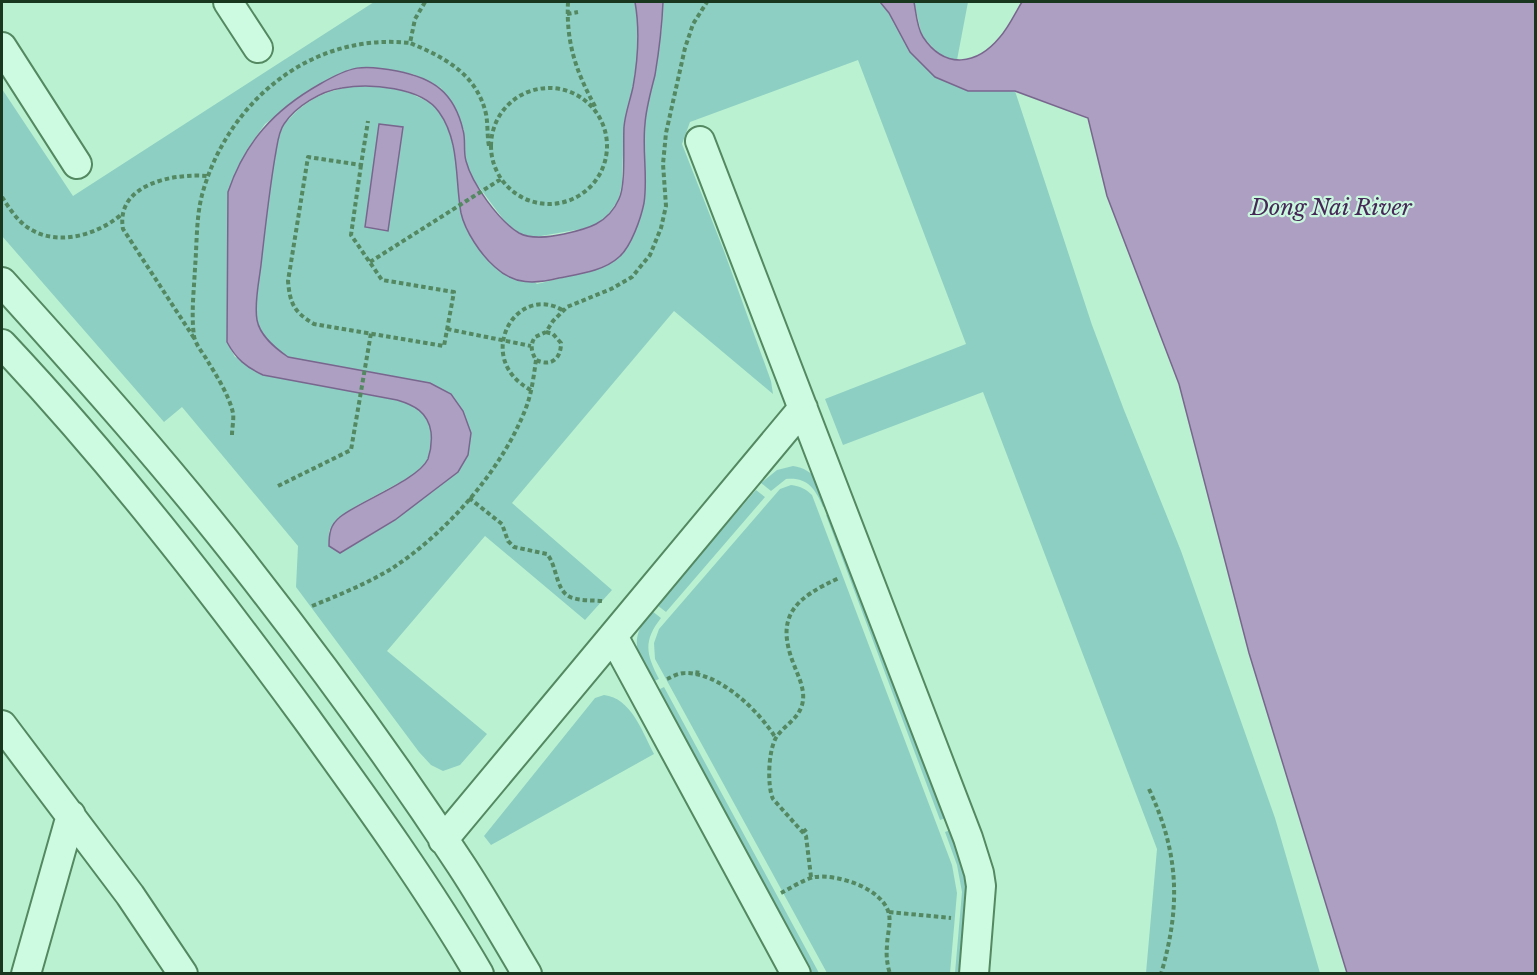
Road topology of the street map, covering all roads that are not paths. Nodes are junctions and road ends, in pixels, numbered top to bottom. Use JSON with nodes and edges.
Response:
{"nodes":[{"id":1,"x":228,"y":2,"type":"edge"},
{"id":2,"x":2,"y":47,"type":"edge"},
{"id":3,"x":258,"y":48,"type":"dead end"},
{"id":4,"x":700,"y":141,"type":"dead end"},
{"id":5,"x":77,"y":164,"type":"dead end"},
{"id":6,"x":2,"y":282,"type":"edge"},
{"id":7,"x":2,"y":344,"type":"edge"},
{"id":8,"x":803,"y":408,"type":"junction"},
{"id":9,"x":613,"y":636,"type":"junction"},
{"id":10,"x":2,"y":725,"type":"edge"},
{"id":11,"x":71,"y":815,"type":"junction"},
{"id":12,"x":443,"y":840,"type":"junction"},
{"id":13,"x":475,"y":971,"type":"edge"},
{"id":14,"x":26,"y":974,"type":"edge"},
{"id":15,"x":183,"y":974,"type":"edge"},
{"id":16,"x":527,"y":974,"type":"edge"},
{"id":17,"x":796,"y":974,"type":"edge"},
{"id":18,"x":974,"y":974,"type":"edge"}],
"edges":[{"from":1,"to":3,"type":"street"},
{"from":2,"to":5,"type":"street"},
{"from":4,"to":8,"type":"street"},
{"from":6,"to":12,"type":"street"},
{"from":7,"to":13,"type":"street"},
{"from":8,"to":9,"type":"street"},
{"from":8,"to":18,"type":"street"},
{"from":9,"to":12,"type":"street"},
{"from":9,"to":17,"type":"street"},
{"from":10,"to":11,"type":"street"},
{"from":11,"to":14,"type":"street"},
{"from":11,"to":15,"type":"street"},
{"from":12,"to":16,"type":"street"}]}
